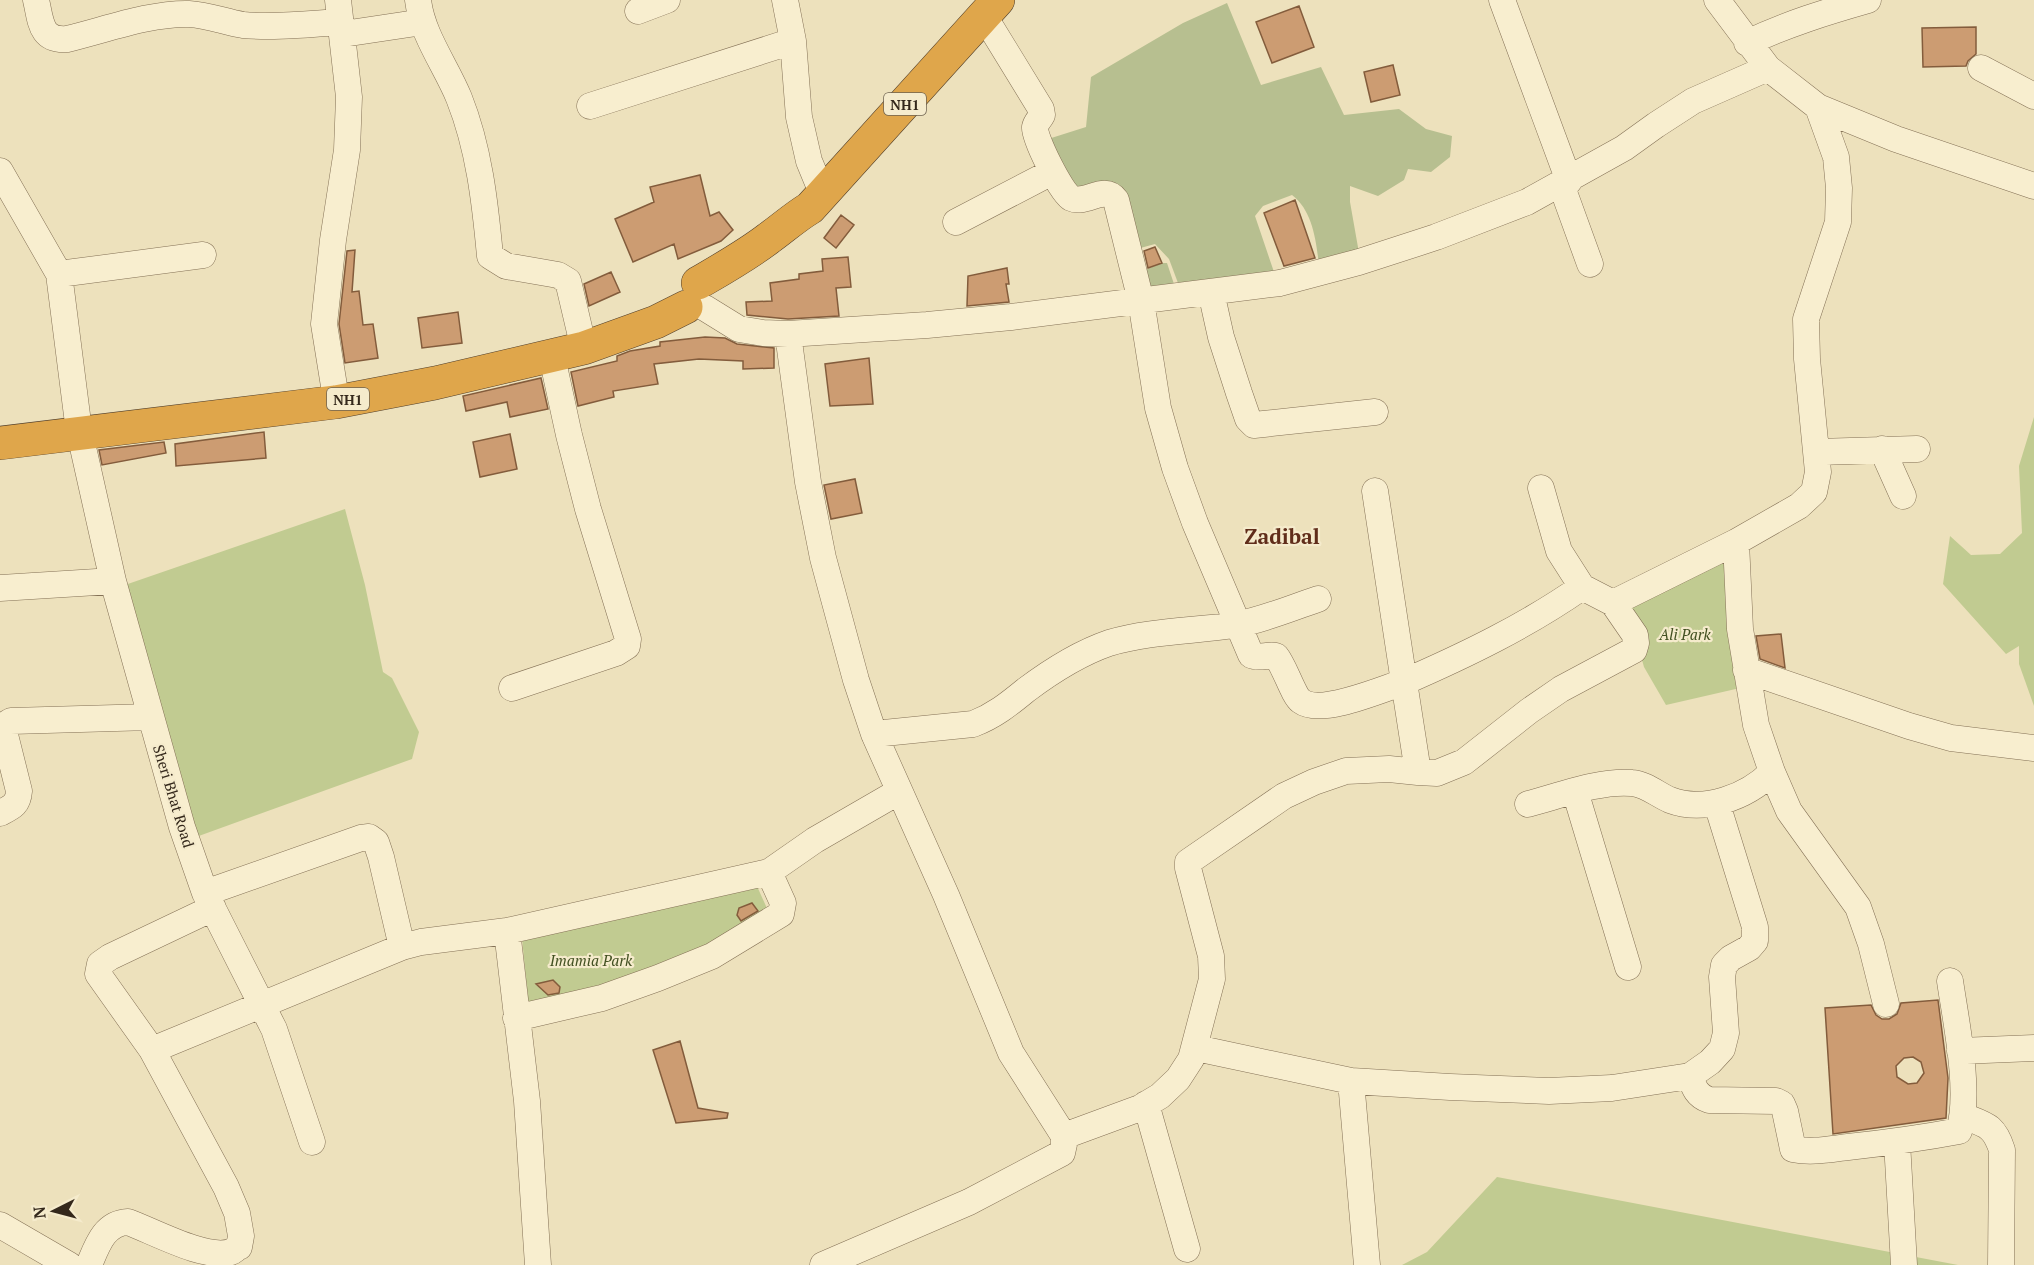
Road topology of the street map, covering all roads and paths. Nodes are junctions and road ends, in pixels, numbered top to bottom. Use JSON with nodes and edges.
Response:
{"nodes":[{"id":1,"x":36,"y":0,"type":"edge"},
{"id":2,"x":667,"y":0,"type":"edge"},
{"id":3,"x":785,"y":0,"type":"edge"},
{"id":4,"x":1502,"y":0,"type":"edge"},
{"id":5,"x":1717,"y":0,"type":"edge"},
{"id":6,"x":1868,"y":0,"type":"edge"},
{"id":7,"x":991,"y":8,"type":"edge"},
{"id":8,"x":420,"y":11,"type":"edge"},
{"id":9,"x":638,"y":11,"type":"dead end"},
{"id":10,"x":340,"y":19,"type":"edge"},
{"id":11,"x":793,"y":41,"type":"junction"},
{"id":12,"x":1747,"y":43,"type":"junction"},
{"id":13,"x":1768,"y":68,"type":"junction"},
{"id":14,"x":1981,"y":68,"type":"dead end"},
{"id":15,"x":2034,"y":96,"type":"edge"},
{"id":16,"x":590,"y":106,"type":"dead end"},
{"id":17,"x":1818,"y":107,"type":"junction"},
{"id":18,"x":0,"y":171,"type":"edge"},
{"id":19,"x":1052,"y":172,"type":"junction"},
{"id":20,"x":1565,"y":182,"type":"junction"},
{"id":21,"x":2034,"y":186,"type":"edge"},
{"id":22,"x":817,"y":202,"type":"junction"},
{"id":23,"x":956,"y":222,"type":"dead end"},
{"id":24,"x":203,"y":255,"type":"dead end"},
{"id":25,"x":1590,"y":264,"type":"dead end"},
{"id":26,"x":59,"y":274,"type":"junction"},
{"id":27,"x":1211,"y":292,"type":"junction"},
{"id":28,"x":697,"y":298,"type":"junction"},
{"id":29,"x":1141,"y":300,"type":"junction"},
{"id":30,"x":580,"y":332,"type":"junction"},
{"id":31,"x":788,"y":334,"type":"junction"},
{"id":32,"x":552,"y":357,"type":"junction"},
{"id":33,"x":334,"y":386,"type":"junction"},
{"id":34,"x":1375,"y":412,"type":"dead end"},
{"id":35,"x":79,"y":428,"type":"junction"},
{"id":36,"x":0,"y":430,"type":"edge"},
{"id":37,"x":0,"y":443,"type":"edge"},
{"id":38,"x":1882,"y":449,"type":"junction"},
{"id":39,"x":1917,"y":450,"type":"dead end"},
{"id":40,"x":1816,"y":452,"type":"junction"},
{"id":41,"x":1541,"y":488,"type":"dead end"},
{"id":42,"x":1375,"y":491,"type":"dead end"},
{"id":43,"x":1903,"y":496,"type":"dead end"},
{"id":44,"x":1736,"y":542,"type":"junction"},
{"id":45,"x":113,"y":581,"type":"junction"},
{"id":46,"x":1582,"y":587,"type":"junction"},
{"id":47,"x":0,"y":588,"type":"edge"},
{"id":48,"x":1318,"y":599,"type":"dead end"},
{"id":49,"x":1613,"y":603,"type":"junction"},
{"id":50,"x":1238,"y":624,"type":"junction"},
{"id":51,"x":1746,"y":670,"type":"junction"},
{"id":52,"x":1404,"y":682,"type":"junction"},
{"id":53,"x":512,"y":688,"type":"dead end"},
{"id":54,"x":151,"y":717,"type":"junction"},
{"id":55,"x":874,"y":734,"type":"junction"},
{"id":56,"x":2034,"y":748,"type":"edge"},
{"id":57,"x":1418,"y":772,"type":"junction"},
{"id":58,"x":1772,"y":772,"type":"junction"},
{"id":59,"x":1575,"y":791,"type":"junction"},
{"id":60,"x":898,"y":792,"type":"junction"},
{"id":61,"x":1528,"y":804,"type":"dead end"},
{"id":62,"x":1717,"y":804,"type":"junction"},
{"id":63,"x":0,"y":813,"type":"edge"},
{"id":64,"x":769,"y":872,"type":"junction"},
{"id":65,"x":209,"y":900,"type":"junction"},
{"id":66,"x":507,"y":931,"type":"junction"},
{"id":67,"x":402,"y":947,"type":"junction"},
{"id":68,"x":1628,"y":967,"type":"dead end"},
{"id":69,"x":1950,"y":981,"type":"dead end"},
{"id":70,"x":261,"y":1003,"type":"junction"},
{"id":71,"x":1886,"y":1004,"type":"dead end"},
{"id":72,"x":516,"y":1018,"type":"junction"},
{"id":73,"x":1196,"y":1048,"type":"junction"},
{"id":74,"x":2034,"y":1048,"type":"edge"},
{"id":75,"x":152,"y":1050,"type":"junction"},
{"id":76,"x":1960,"y":1051,"type":"junction"},
{"id":77,"x":1690,"y":1076,"type":"junction"},
{"id":78,"x":1351,"y":1081,"type":"junction"},
{"id":79,"x":1146,"y":1104,"type":"junction"},
{"id":80,"x":1963,"y":1116,"type":"junction"},
{"id":81,"x":1064,"y":1136,"type":"junction"},
{"id":82,"x":312,"y":1142,"type":"dead end"},
{"id":83,"x":1897,"y":1142,"type":"junction"},
{"id":84,"x":0,"y":1225,"type":"edge"},
{"id":85,"x":1187,"y":1249,"type":"dead end"},
{"id":86,"x":69,"y":1265,"type":"edge"},
{"id":87,"x":88,"y":1265,"type":"edge"},
{"id":88,"x":538,"y":1265,"type":"edge"},
{"id":89,"x":823,"y":1265,"type":"edge"},
{"id":90,"x":1367,"y":1265,"type":"edge"},
{"id":91,"x":1904,"y":1265,"type":"edge"},
{"id":92,"x":2001,"y":1265,"type":"edge"}],
"edges":[{"from":1,"to":10,"type":"street"},
{"from":2,"to":9,"type":"street"},
{"from":3,"to":11,"type":"street"},
{"from":4,"to":20,"type":"street"},
{"from":5,"to":12,"type":"street"},
{"from":6,"to":12,"type":"street"},
{"from":7,"to":19,"type":"street"},
{"from":7,"to":22,"type":"highway","number":"NH1"},
{"from":8,"to":10,"type":"street"},
{"from":8,"to":30,"type":"street"},
{"from":10,"to":33,"type":"street"},
{"from":11,"to":16,"type":"street"},
{"from":11,"to":22,"type":"street"},
{"from":12,"to":13,"type":"street"},
{"from":13,"to":17,"type":"street"},
{"from":13,"to":20,"type":"street"},
{"from":14,"to":15,"type":"street"},
{"from":17,"to":21,"type":"street"},
{"from":17,"to":40,"type":"street"},
{"from":18,"to":26,"type":"street"},
{"from":19,"to":23,"type":"street"},
{"from":19,"to":29,"type":"street"},
{"from":20,"to":25,"type":"street"},
{"from":20,"to":27,"type":"street"},
{"from":22,"to":28,"type":"highway","number":"NH1"},
{"from":24,"to":26,"type":"street"},
{"from":26,"to":35,"type":"street","name":"Sheri Bhat Road"},
{"from":27,"to":29,"type":"street"},
{"from":27,"to":34,"type":"street"},
{"from":28,"to":30,"type":"highway","number":"NH1"},
{"from":28,"to":31,"type":"street"},
{"from":28,"to":32,"type":"highway","number":"NH1"},
{"from":29,"to":31,"type":"street"},
{"from":29,"to":50,"type":"street"},
{"from":30,"to":33,"type":"highway","number":"NH1"},
{"from":31,"to":55,"type":"street"},
{"from":32,"to":35,"type":"highway","number":"NH1"},
{"from":32,"to":53,"type":"street"},
{"from":33,"to":35,"type":"highway","number":"NH1"},
{"from":35,"to":36,"type":"highway","number":"NH1"},
{"from":35,"to":37,"type":"highway","number":"NH1"},
{"from":35,"to":45,"type":"street","name":"Sheri Bhat Road"},
{"from":38,"to":39,"type":"street"},
{"from":38,"to":40,"type":"street"},
{"from":38,"to":43,"type":"street"},
{"from":40,"to":44,"type":"street"},
{"from":41,"to":46,"type":"street"},
{"from":42,"to":52,"type":"street"},
{"from":44,"to":49,"type":"street"},
{"from":44,"to":51,"type":"street"},
{"from":45,"to":47,"type":"street"},
{"from":45,"to":54,"type":"street","name":"Sheri Bhat Road"},
{"from":46,"to":49,"type":"street"},
{"from":46,"to":52,"type":"street"},
{"from":48,"to":50,"type":"street"},
{"from":49,"to":57,"type":"street"},
{"from":50,"to":52,"type":"street"},
{"from":50,"to":55,"type":"street"},
{"from":51,"to":56,"type":"street"},
{"from":51,"to":58,"type":"street"},
{"from":52,"to":57,"type":"street"},
{"from":54,"to":63,"type":"street"},
{"from":54,"to":65,"type":"street","name":"Sheri Bhat Road"},
{"from":55,"to":60,"type":"street"},
{"from":57,"to":73,"type":"street"},
{"from":58,"to":62,"type":"street"},
{"from":58,"to":71,"type":"street"},
{"from":59,"to":61,"type":"street"},
{"from":59,"to":62,"type":"street"},
{"from":59,"to":68,"type":"street"},
{"from":60,"to":64,"type":"street"},
{"from":60,"to":81,"type":"street"},
{"from":62,"to":77,"type":"street"},
{"from":64,"to":66,"type":"street"},
{"from":64,"to":72,"type":"street"},
{"from":65,"to":67,"type":"street"},
{"from":65,"to":70,"type":"street","name":"Sheri Bhat Road"},
{"from":65,"to":75,"type":"street"},
{"from":66,"to":67,"type":"street"},
{"from":66,"to":72,"type":"street"},
{"from":67,"to":70,"type":"street"},
{"from":69,"to":76,"type":"street"},
{"from":70,"to":75,"type":"street"},
{"from":70,"to":82,"type":"street","name":"Sheri Bhat Road"},
{"from":72,"to":88,"type":"street"},
{"from":73,"to":78,"type":"street"},
{"from":73,"to":79,"type":"street"},
{"from":74,"to":76,"type":"street"},
{"from":75,"to":87,"type":"street"},
{"from":76,"to":80,"type":"street"},
{"from":77,"to":78,"type":"street"},
{"from":77,"to":83,"type":"street"},
{"from":78,"to":90,"type":"street"},
{"from":79,"to":81,"type":"street"},
{"from":79,"to":85,"type":"street"},
{"from":80,"to":83,"type":"street"},
{"from":80,"to":92,"type":"street"},
{"from":81,"to":89,"type":"street"},
{"from":83,"to":91,"type":"street"},
{"from":84,"to":86,"type":"street"}]}
